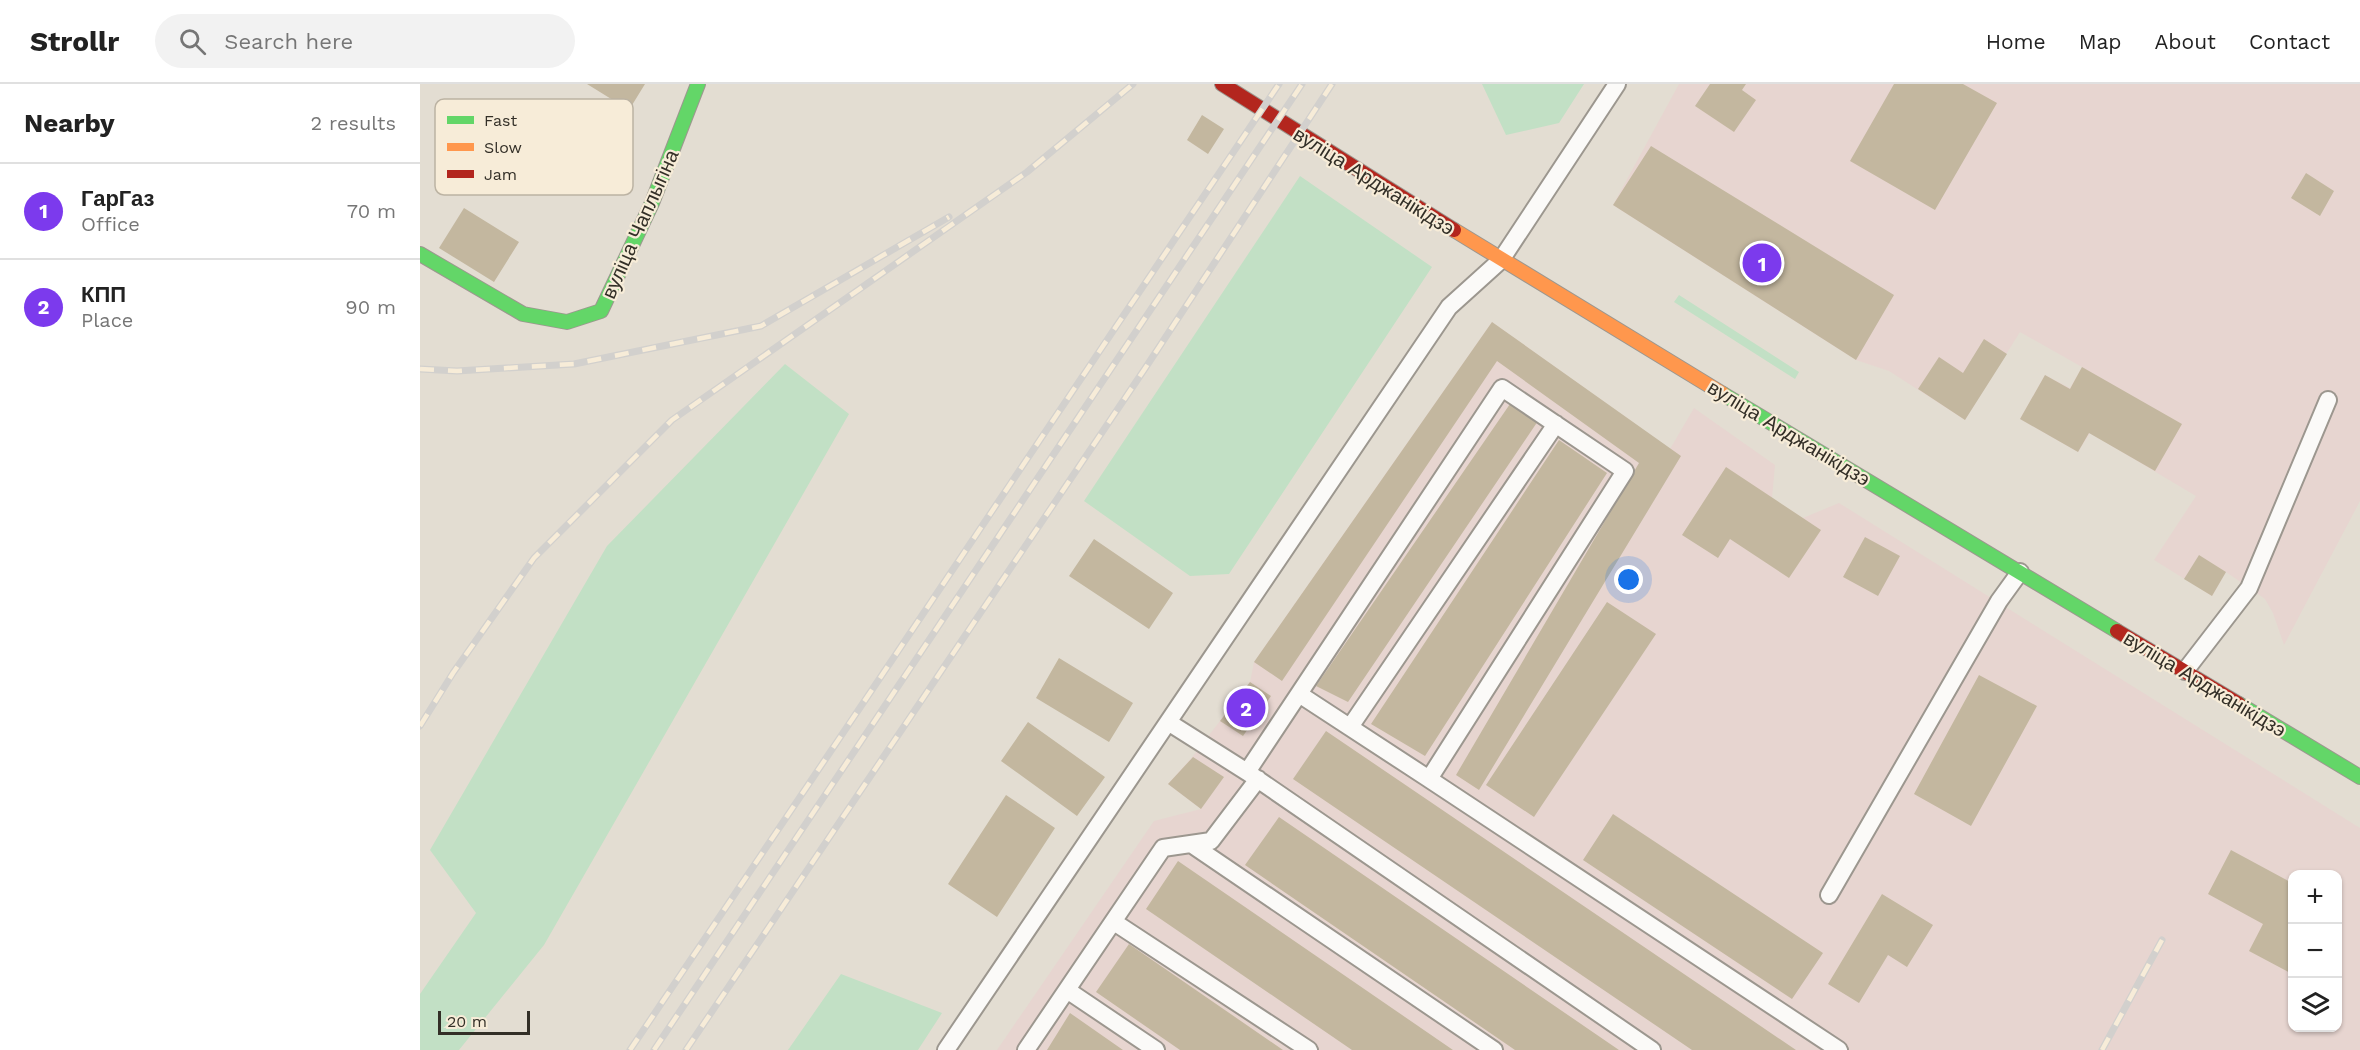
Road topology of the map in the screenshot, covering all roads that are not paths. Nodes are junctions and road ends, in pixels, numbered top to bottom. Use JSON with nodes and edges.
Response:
{"nodes":[{"id":1,"x":698,"y":84,"type":"edge"},
{"id":2,"x":1222,"y":84,"type":"edge"},
{"id":3,"x":1617,"y":84,"type":"edge"},
{"id":4,"x":420,"y":254,"type":"edge"},
{"id":5,"x":1501,"y":260,"type":"junction"},
{"id":6,"x":2328,"y":400,"type":"dead end"},
{"id":7,"x":1556,"y":424,"type":"junction"},
{"id":8,"x":2020,"y":572,"type":"junction"},
{"id":9,"x":2185,"y":671,"type":"junction"},
{"id":10,"x":1299,"y":694,"type":"junction"},
{"id":11,"x":1168,"y":722,"type":"junction"},
{"id":12,"x":1350,"y":727,"type":"junction"},
{"id":13,"x":1252,"y":776,"type":"junction"},
{"id":14,"x":2360,"y":777,"type":"edge"},
{"id":15,"x":1429,"y":779,"type":"junction"},
{"id":16,"x":1191,"y":844,"type":"junction"},
{"id":17,"x":1829,"y":895,"type":"dead end"},
{"id":18,"x":1114,"y":921,"type":"junction"},
{"id":19,"x":1067,"y":990,"type":"junction"},
{"id":20,"x":946,"y":1050,"type":"edge"},
{"id":21,"x":1026,"y":1050,"type":"edge"},
{"id":22,"x":1156,"y":1050,"type":"edge"},
{"id":23,"x":1309,"y":1050,"type":"edge"},
{"id":24,"x":1494,"y":1050,"type":"edge"},
{"id":25,"x":1652,"y":1050,"type":"edge"},
{"id":26,"x":1839,"y":1050,"type":"edge"}],
"edges":[{"from":1,"to":4,"type":"main road","name":"вуліца Чаплыгіна"},
{"from":2,"to":5,"type":"main road","name":"вуліца Арджанікідзэ"},
{"from":3,"to":5,"type":"lane"},
{"from":5,"to":8,"type":"main road","name":"вуліца Арджанікідзэ"},
{"from":5,"to":11,"type":"lane"},
{"from":6,"to":9,"type":"lane"},
{"from":7,"to":10,"type":"lane"},
{"from":7,"to":12,"type":"lane"},
{"from":7,"to":15,"type":"lane"},
{"from":8,"to":9,"type":"main road","name":"вуліца Арджанікідзэ"},
{"from":8,"to":17,"type":"lane"},
{"from":9,"to":14,"type":"main road","name":"вуліца Арджанікідзэ"},
{"from":10,"to":12,"type":"lane"},
{"from":10,"to":13,"type":"lane"},
{"from":11,"to":13,"type":"lane"},
{"from":11,"to":20,"type":"lane"},
{"from":12,"to":15,"type":"lane"},
{"from":13,"to":16,"type":"lane"},
{"from":13,"to":25,"type":"lane"},
{"from":15,"to":26,"type":"lane"},
{"from":16,"to":18,"type":"lane"},
{"from":16,"to":24,"type":"lane"},
{"from":18,"to":19,"type":"lane"},
{"from":18,"to":23,"type":"lane"},
{"from":19,"to":21,"type":"lane"},
{"from":19,"to":22,"type":"lane"}]}
